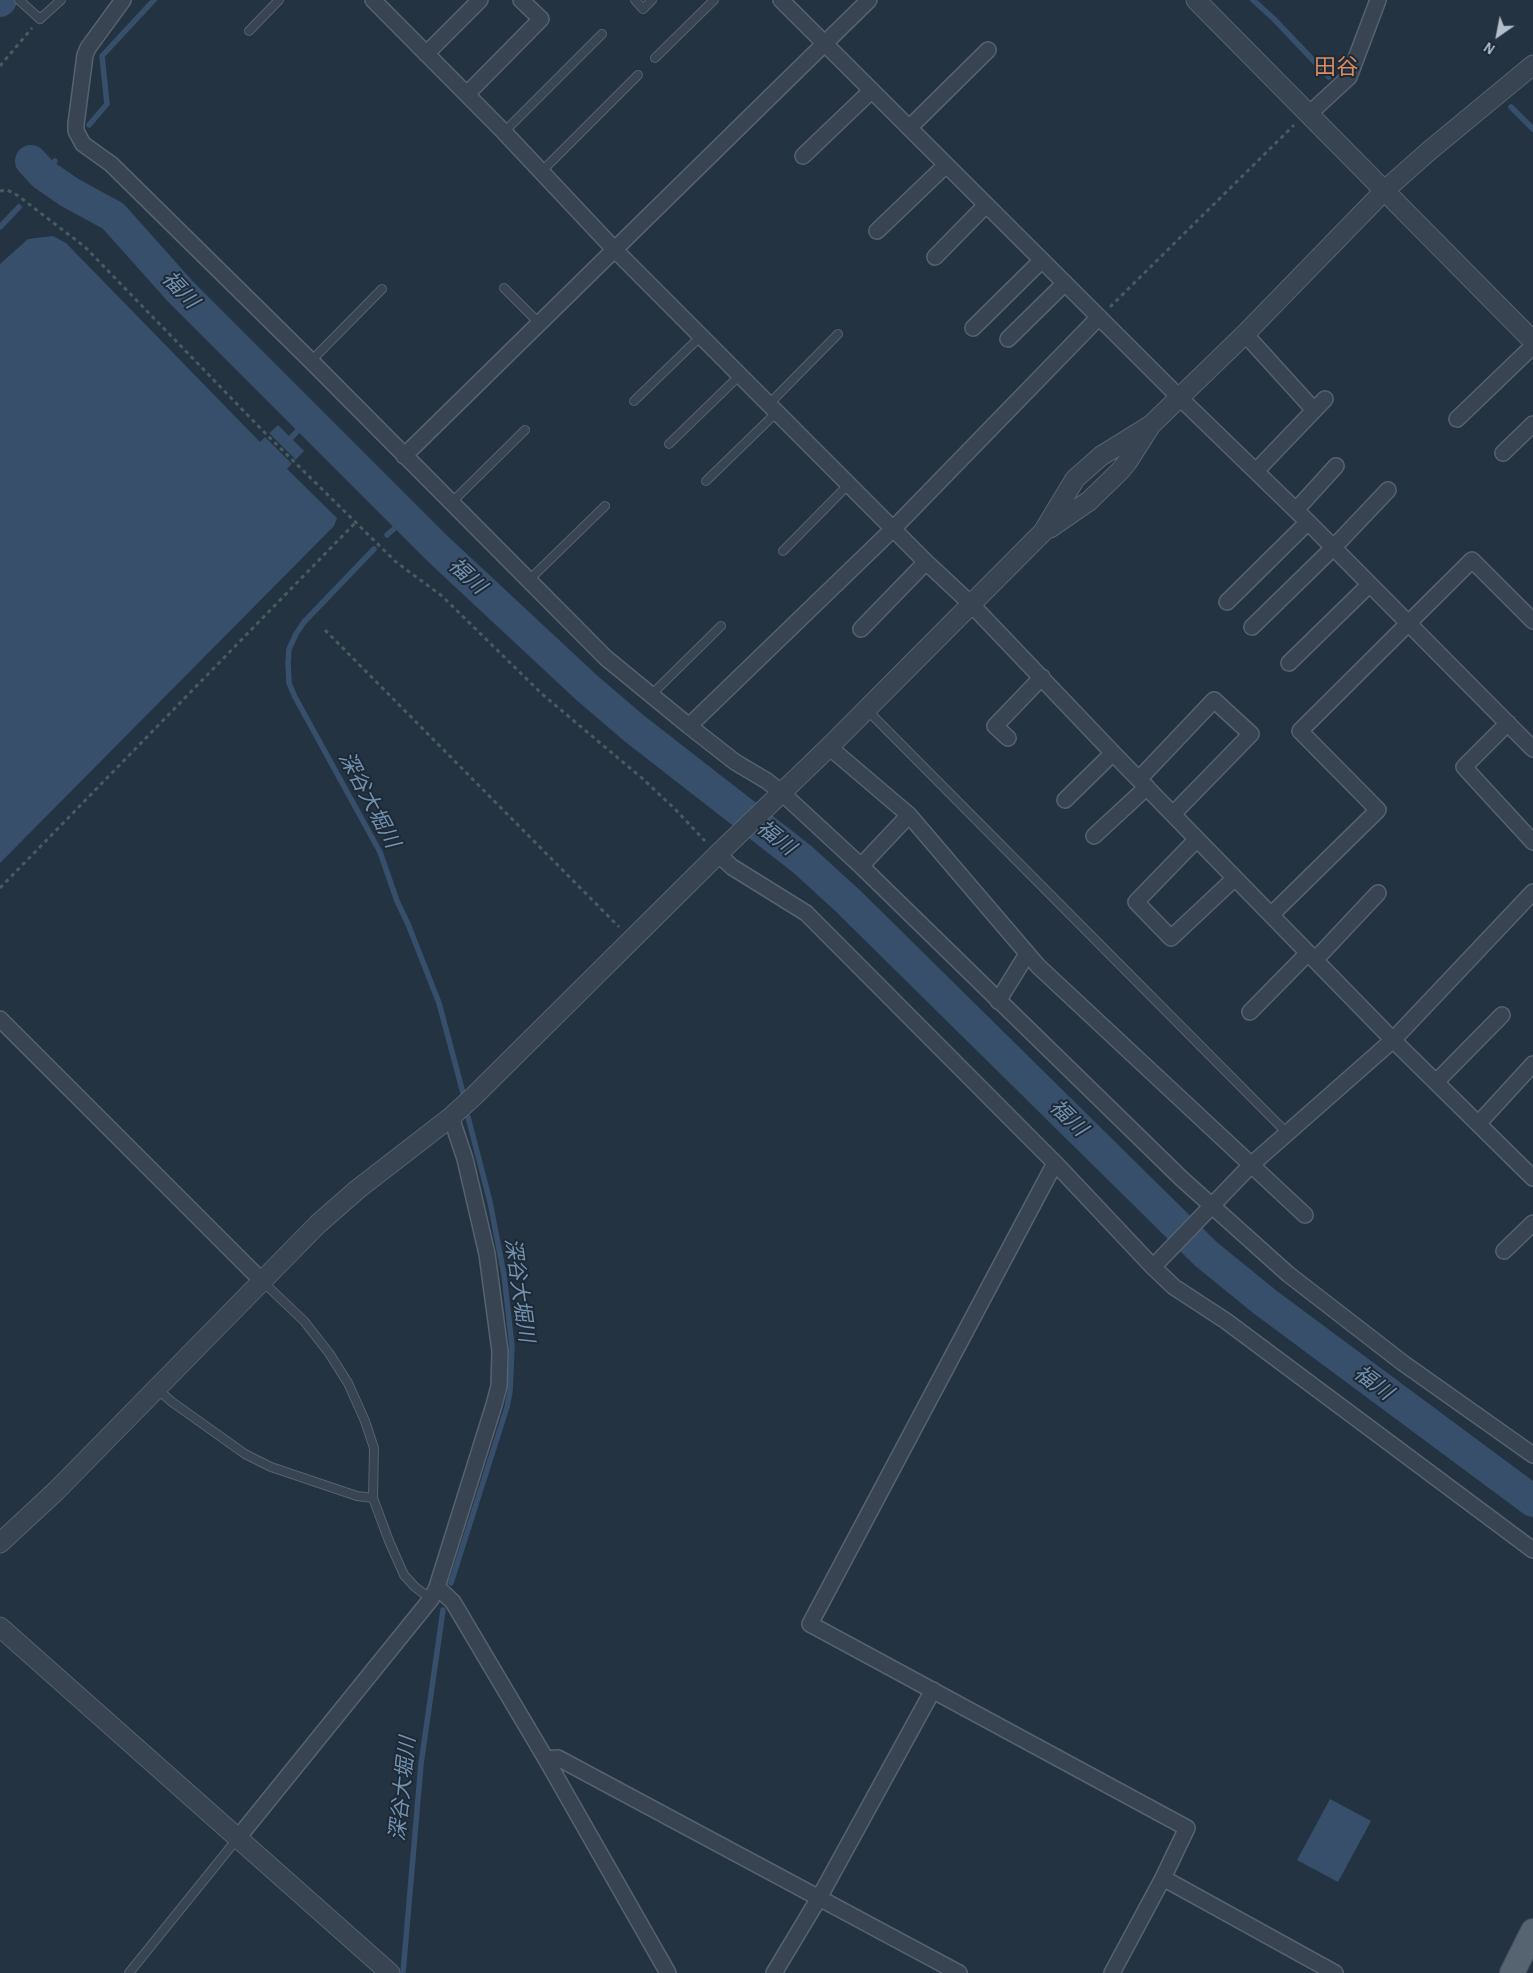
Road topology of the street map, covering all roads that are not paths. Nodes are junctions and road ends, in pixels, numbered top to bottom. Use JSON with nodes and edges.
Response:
{"nodes":[{"id":1,"x":19,"y":0,"type":"edge"},
{"id":2,"x":60,"y":0,"type":"edge"},
{"id":3,"x":123,"y":0,"type":"edge"},
{"id":4,"x":280,"y":0,"type":"edge"},
{"id":5,"x":373,"y":0,"type":"edge"},
{"id":6,"x":480,"y":0,"type":"edge"},
{"id":7,"x":521,"y":0,"type":"edge"},
{"id":8,"x":635,"y":0,"type":"edge"},
{"id":9,"x":652,"y":0,"type":"edge"},
{"id":10,"x":714,"y":0,"type":"edge"},
{"id":11,"x":781,"y":0,"type":"edge"},
{"id":12,"x":869,"y":0,"type":"edge"},
{"id":13,"x":1378,"y":0,"type":"edge"},
{"id":14,"x":1204,"y":3,"type":"edge"},
{"id":15,"x":249,"y":31,"type":"dead end"},
{"id":16,"x":602,"y":34,"type":"dead end"},
{"id":17,"x":824,"y":44,"type":"junction"},
{"id":18,"x":988,"y":50,"type":"dead end"},
{"id":19,"x":426,"y":54,"type":"junction"},
{"id":20,"x":655,"y":58,"type":"dead end"},
{"id":21,"x":1533,"y":65,"type":"edge"},
{"id":22,"x":638,"y":75,"type":"dead end"},
{"id":23,"x":871,"y":91,"type":"junction"},
{"id":24,"x":467,"y":94,"type":"junction"},
{"id":25,"x":1302,"y":119,"type":"junction"},
{"id":26,"x":909,"y":128,"type":"junction"},
{"id":27,"x":504,"y":132,"type":"junction"},
{"id":28,"x":802,"y":156,"type":"dead end"},
{"id":29,"x":946,"y":165,"type":"junction"},
{"id":30,"x":541,"y":172,"type":"junction"},
{"id":31,"x":1385,"y":190,"type":"junction"},
{"id":32,"x":986,"y":205,"type":"junction"},
{"id":33,"x":877,"y":231,"type":"dead end"},
{"id":34,"x":614,"y":249,"type":"junction"},
{"id":35,"x":935,"y":257,"type":"dead end"},
{"id":36,"x":1042,"y":260,"type":"junction"},
{"id":37,"x":1065,"y":283,"type":"junction"},
{"id":38,"x":382,"y":288,"type":"dead end"},
{"id":39,"x":504,"y":288,"type":"dead end"},
{"id":40,"x":1099,"y":318,"type":"junction"},
{"id":41,"x":539,"y":323,"type":"junction"},
{"id":42,"x":973,"y":328,"type":"dead end"},
{"id":43,"x":838,"y":334,"type":"dead end"},
{"id":44,"x":1245,"y":334,"type":"junction"},
{"id":45,"x":701,"y":336,"type":"junction"},
{"id":46,"x":1008,"y":339,"type":"dead end"},
{"id":47,"x":1533,"y":340,"type":"edge"},
{"id":48,"x":1533,"y":346,"type":"edge"},
{"id":49,"x":311,"y":361,"type":"junction"},
{"id":50,"x":740,"y":375,"type":"junction"},
{"id":51,"x":1179,"y":397,"type":"junction"},
{"id":52,"x":1325,"y":399,"type":"dead end"},
{"id":53,"x":634,"y":401,"type":"dead end"},
{"id":54,"x":773,"y":408,"type":"junction"},
{"id":55,"x":1314,"y":410,"type":"junction"},
{"id":56,"x":1457,"y":420,"type":"dead end"},
{"id":57,"x":1533,"y":424,"type":"edge"},
{"id":58,"x":1151,"y":425,"type":"junction"},
{"id":59,"x":525,"y":430,"type":"dead end"},
{"id":60,"x":669,"y":444,"type":"dead end"},
{"id":61,"x":1503,"y":454,"type":"dead end"},
{"id":62,"x":404,"y":456,"type":"junction"},
{"id":63,"x":1336,"y":466,"type":"dead end"},
{"id":64,"x":1256,"y":471,"type":"junction"},
{"id":65,"x":706,"y":481,"type":"dead end"},
{"id":66,"x":849,"y":484,"type":"junction"},
{"id":67,"x":1388,"y":490,"type":"dead end"},
{"id":68,"x":451,"y":503,"type":"junction"},
{"id":69,"x":605,"y":506,"type":"dead end"},
{"id":70,"x":1296,"y":510,"type":"junction"},
{"id":71,"x":1308,"y":522,"type":"junction"},
{"id":72,"x":893,"y":529,"type":"junction"},
{"id":73,"x":1043,"y":532,"type":"junction"},
{"id":74,"x":1333,"y":548,"type":"junction"},
{"id":75,"x":783,"y":551,"type":"dead end"},
{"id":76,"x":926,"y":562,"type":"junction"},
{"id":77,"x":528,"y":581,"type":"junction"},
{"id":78,"x":1369,"y":585,"type":"junction"},
{"id":79,"x":1227,"y":602,"type":"dead end"},
{"id":80,"x":971,"y":604,"type":"junction"},
{"id":81,"x":1533,"y":621,"type":"edge"},
{"id":82,"x":1408,"y":623,"type":"junction"},
{"id":83,"x":720,"y":626,"type":"dead end"},
{"id":84,"x":1252,"y":627,"type":"dead end"},
{"id":85,"x":861,"y":628,"type":"dead end"},
{"id":86,"x":1289,"y":663,"type":"dead end"},
{"id":87,"x":1042,"y":677,"type":"junction"},
{"id":88,"x":651,"y":695,"type":"junction"},
{"id":89,"x":866,"y":710,"type":"junction"},
{"id":90,"x":1508,"y":723,"type":"junction"},
{"id":91,"x":689,"y":726,"type":"junction"},
{"id":92,"x":1008,"y":738,"type":"dead end"},
{"id":93,"x":829,"y":747,"type":"junction"},
{"id":94,"x":1533,"y":749,"type":"edge"},
{"id":95,"x":1113,"y":753,"type":"junction"},
{"id":96,"x":1143,"y":783,"type":"junction"},
{"id":97,"x":777,"y":796,"type":"junction"},
{"id":98,"x":1065,"y":800,"type":"dead end"},
{"id":99,"x":1173,"y":814,"type":"junction"},
{"id":100,"x":909,"y":815,"type":"junction"},
{"id":101,"x":1094,"y":836,"type":"dead end"},
{"id":102,"x":1197,"y":839,"type":"junction"},
{"id":103,"x":1533,"y":842,"type":"edge"},
{"id":104,"x":723,"y":849,"type":"junction"},
{"id":105,"x":861,"y":866,"type":"junction"},
{"id":106,"x":1235,"y":878,"type":"junction"},
{"id":107,"x":1533,"y":892,"type":"edge"},
{"id":108,"x":1378,"y":893,"type":"dead end"},
{"id":109,"x":1271,"y":915,"type":"junction"},
{"id":110,"x":1027,"y":954,"type":"junction"},
{"id":111,"x":1311,"y":956,"type":"junction"},
{"id":112,"x":998,"y":1001,"type":"junction"},
{"id":113,"x":1250,"y":1012,"type":"dead end"},
{"id":114,"x":1502,"y":1015,"type":"dead end"},
{"id":115,"x":0,"y":1020,"type":"edge"},
{"id":116,"x":1393,"y":1040,"type":"junction"},
{"id":117,"x":1533,"y":1064,"type":"edge"},
{"id":118,"x":1436,"y":1082,"type":"junction"},
{"id":119,"x":451,"y":1117,"type":"junction"},
{"id":120,"x":1478,"y":1124,"type":"junction"},
{"id":121,"x":1287,"y":1133,"type":"junction"},
{"id":122,"x":1055,"y":1163,"type":"junction"},
{"id":123,"x":1251,"y":1165,"type":"junction"},
{"id":124,"x":1533,"y":1178,"type":"edge"},
{"id":125,"x":1209,"y":1208,"type":"junction"},
{"id":126,"x":1305,"y":1215,"type":"dead end"},
{"id":127,"x":1533,"y":1223,"type":"edge"},
{"id":128,"x":1504,"y":1252,"type":"dead end"},
{"id":129,"x":1158,"y":1263,"type":"junction"},
{"id":130,"x":262,"y":1281,"type":"junction"},
{"id":131,"x":156,"y":1388,"type":"junction"},
{"id":132,"x":1533,"y":1455,"type":"edge"},
{"id":133,"x":373,"y":1498,"type":"junction"},
{"id":134,"x":0,"y":1543,"type":"edge"},
{"id":135,"x":1533,"y":1550,"type":"edge"},
{"id":136,"x":434,"y":1593,"type":"junction"},
{"id":137,"x":0,"y":1627,"type":"edge"},
{"id":138,"x":932,"y":1690,"type":"junction"},
{"id":139,"x":546,"y":1759,"type":"junction"},
{"id":140,"x":238,"y":1839,"type":"junction"},
{"id":141,"x":1164,"y":1878,"type":"junction"},
{"id":142,"x":819,"y":1898,"type":"junction"},
{"id":143,"x":1533,"y":1931,"type":"edge"},
{"id":144,"x":955,"y":1972,"type":"edge"},
{"id":145,"x":130,"y":1973,"type":"edge"},
{"id":146,"x":390,"y":1973,"type":"edge"},
{"id":147,"x":668,"y":1973,"type":"edge"},
{"id":148,"x":774,"y":1973,"type":"edge"},
{"id":149,"x":1112,"y":1973,"type":"edge"},
{"id":150,"x":1335,"y":1973,"type":"edge"},
{"id":151,"x":1512,"y":1973,"type":"edge"}],
"edges":[{"from":1,"to":2,"type":"lane"},
{"from":3,"to":49,"type":"street"},
{"from":4,"to":15,"type":"lane"},
{"from":5,"to":19,"type":"street"},
{"from":6,"to":19,"type":"street"},
{"from":7,"to":24,"type":"street"},
{"from":8,"to":9,"type":"lane"},
{"from":10,"to":20,"type":"lane"},
{"from":11,"to":17,"type":"street"},
{"from":12,"to":17,"type":"street"},
{"from":13,"to":25,"type":"street"},
{"from":14,"to":25,"type":"street"},
{"from":16,"to":27,"type":"lane"},
{"from":17,"to":23,"type":"street"},
{"from":17,"to":34,"type":"street"},
{"from":18,"to":26,"type":"street"},
{"from":19,"to":24,"type":"street"},
{"from":21,"to":31,"type":"street"},
{"from":22,"to":30,"type":"lane"},
{"from":23,"to":26,"type":"street"},
{"from":23,"to":28,"type":"street"},
{"from":24,"to":27,"type":"street"},
{"from":25,"to":31,"type":"street"},
{"from":26,"to":29,"type":"street"},
{"from":27,"to":30,"type":"street"},
{"from":29,"to":32,"type":"street"},
{"from":29,"to":33,"type":"street"},
{"from":30,"to":34,"type":"street"},
{"from":31,"to":44,"type":"street"},
{"from":31,"to":47,"type":"street"},
{"from":32,"to":35,"type":"street"},
{"from":32,"to":36,"type":"street"},
{"from":34,"to":41,"type":"street"},
{"from":34,"to":45,"type":"street"},
{"from":36,"to":37,"type":"street"},
{"from":36,"to":42,"type":"street"},
{"from":37,"to":40,"type":"street"},
{"from":37,"to":46,"type":"street"},
{"from":38,"to":49,"type":"lane"},
{"from":39,"to":41,"type":"lane"},
{"from":40,"to":51,"type":"street"},
{"from":40,"to":72,"type":"street"},
{"from":41,"to":62,"type":"street"},
{"from":43,"to":54,"type":"lane"},
{"from":44,"to":51,"type":"street"},
{"from":44,"to":55,"type":"street"},
{"from":45,"to":50,"type":"street"},
{"from":45,"to":53,"type":"lane"},
{"from":48,"to":56,"type":"street"},
{"from":49,"to":62,"type":"street"},
{"from":50,"to":54,"type":"street"},
{"from":50,"to":60,"type":"lane"},
{"from":51,"to":58,"type":"street"},
{"from":51,"to":64,"type":"street"},
{"from":52,"to":55,"type":"street"},
{"from":54,"to":65,"type":"lane"},
{"from":54,"to":66,"type":"street"},
{"from":55,"to":64,"type":"street"},
{"from":57,"to":61,"type":"street"},
{"from":58,"to":73,"type":"street"},
{"from":58,"to":73,"type":"street"},
{"from":59,"to":68,"type":"lane"},
{"from":62,"to":68,"type":"street"},
{"from":63,"to":70,"type":"street"},
{"from":64,"to":70,"type":"street"},
{"from":66,"to":72,"type":"street"},
{"from":66,"to":75,"type":"lane"},
{"from":67,"to":74,"type":"street"},
{"from":68,"to":77,"type":"street"},
{"from":69,"to":77,"type":"lane"},
{"from":70,"to":71,"type":"street"},
{"from":71,"to":74,"type":"street"},
{"from":71,"to":79,"type":"street"},
{"from":72,"to":76,"type":"street"},
{"from":72,"to":91,"type":"street"},
{"from":73,"to":80,"type":"street"},
{"from":74,"to":78,"type":"street"},
{"from":74,"to":84,"type":"street"},
{"from":76,"to":80,"type":"street"},
{"from":76,"to":85,"type":"street"},
{"from":77,"to":88,"type":"street"},
{"from":78,"to":82,"type":"street"},
{"from":78,"to":86,"type":"street"},
{"from":80,"to":87,"type":"street"},
{"from":80,"to":89,"type":"street"},
{"from":81,"to":82,"type":"street"},
{"from":82,"to":90,"type":"street"},
{"from":82,"to":109,"type":"street"},
{"from":83,"to":88,"type":"lane"},
{"from":87,"to":92,"type":"street"},
{"from":87,"to":95,"type":"street"},
{"from":88,"to":91,"type":"street"},
{"from":89,"to":93,"type":"street"},
{"from":89,"to":121,"type":"lane"},
{"from":90,"to":94,"type":"street"},
{"from":90,"to":103,"type":"street"},
{"from":91,"to":97,"type":"street"},
{"from":93,"to":97,"type":"street"},
{"from":93,"to":100,"type":"street"},
{"from":95,"to":96,"type":"street"},
{"from":95,"to":98,"type":"street"},
{"from":96,"to":99,"type":"street"},
{"from":96,"to":99,"type":"street"},
{"from":96,"to":101,"type":"street"},
{"from":97,"to":104,"type":"street"},
{"from":97,"to":105,"type":"street"},
{"from":99,"to":102,"type":"street"},
{"from":100,"to":105,"type":"street"},
{"from":100,"to":110,"type":"street"},
{"from":102,"to":106,"type":"street"},
{"from":102,"to":106,"type":"street"},
{"from":104,"to":119,"type":"street"},
{"from":104,"to":122,"type":"street"},
{"from":105,"to":112,"type":"street"},
{"from":106,"to":109,"type":"street"},
{"from":107,"to":116,"type":"street"},
{"from":108,"to":111,"type":"street"},
{"from":109,"to":111,"type":"street"},
{"from":110,"to":112,"type":"street"},
{"from":110,"to":123,"type":"street"},
{"from":111,"to":113,"type":"street"},
{"from":111,"to":116,"type":"street"},
{"from":112,"to":125,"type":"street"},
{"from":114,"to":118,"type":"street"},
{"from":115,"to":130,"type":"street"},
{"from":116,"to":118,"type":"street"},
{"from":116,"to":121,"type":"street"},
{"from":117,"to":120,"type":"street"},
{"from":118,"to":120,"type":"street"},
{"from":119,"to":130,"type":"street"},
{"from":119,"to":136,"type":"street"},
{"from":120,"to":124,"type":"street"},
{"from":121,"to":123,"type":"street"},
{"from":122,"to":129,"type":"street"},
{"from":122,"to":138,"type":"street"},
{"from":123,"to":125,"type":"street"},
{"from":123,"to":126,"type":"street"},
{"from":125,"to":129,"type":"street"},
{"from":125,"to":132,"type":"street"},
{"from":127,"to":128,"type":"street"},
{"from":129,"to":135,"type":"street"},
{"from":130,"to":131,"type":"street"},
{"from":130,"to":133,"type":"lane"},
{"from":131,"to":133,"type":"lane"},
{"from":131,"to":134,"type":"street"},
{"from":133,"to":136,"type":"lane"},
{"from":136,"to":139,"type":"street"},
{"from":136,"to":140,"type":"street"},
{"from":137,"to":140,"type":"street"},
{"from":138,"to":141,"type":"street"},
{"from":138,"to":142,"type":"street"},
{"from":139,"to":142,"type":"street"},
{"from":139,"to":147,"type":"street"},
{"from":140,"to":145,"type":"lane"},
{"from":140,"to":146,"type":"street"},
{"from":141,"to":149,"type":"street"},
{"from":141,"to":150,"type":"street"},
{"from":142,"to":144,"type":"street"},
{"from":142,"to":148,"type":"street"},
{"from":143,"to":151,"type":"main road"}]}
